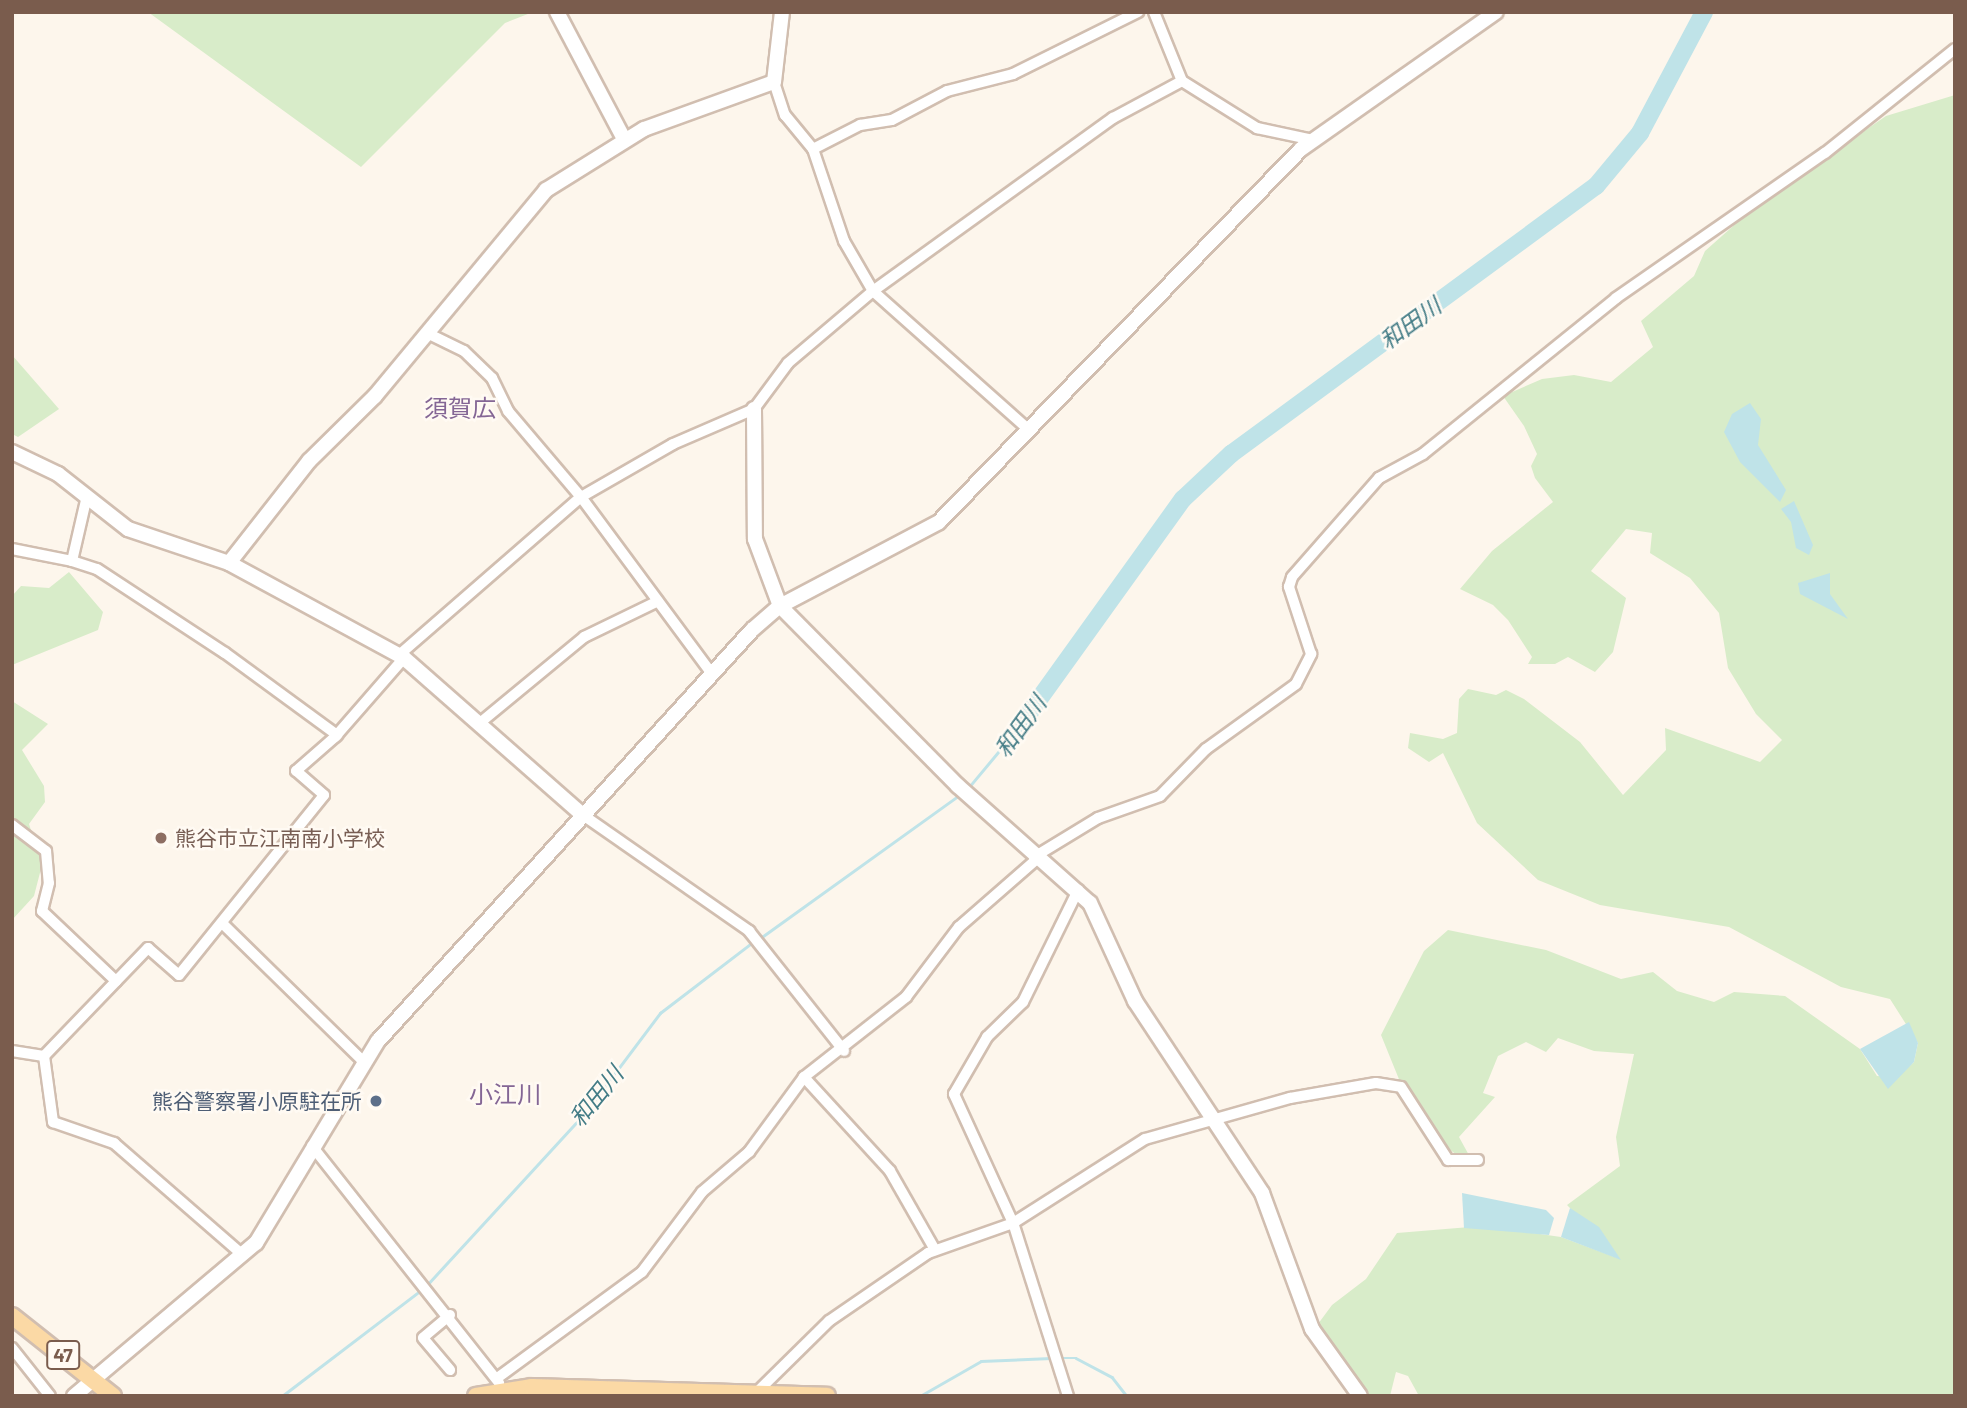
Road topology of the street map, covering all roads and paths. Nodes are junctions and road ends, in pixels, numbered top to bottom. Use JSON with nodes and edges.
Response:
{"nodes":[{"id":1,"x":557,"y":12,"type":"edge"},
{"id":2,"x":782,"y":12,"type":"edge"},
{"id":3,"x":1138,"y":12,"type":"edge"},
{"id":4,"x":1154,"y":12,"type":"edge"},
{"id":5,"x":1496,"y":12,"type":"edge"},
{"id":6,"x":1955,"y":49,"type":"edge"},
{"id":7,"x":1182,"y":81,"type":"junction"},
{"id":8,"x":774,"y":82,"type":"junction"},
{"id":9,"x":624,"y":139,"type":"junction"},
{"id":10,"x":1313,"y":140,"type":"junction"},
{"id":11,"x":813,"y":149,"type":"junction"},
{"id":12,"x":873,"y":292,"type":"junction"},
{"id":13,"x":428,"y":333,"type":"junction"},
{"id":14,"x":754,"y":409,"type":"junction"},
{"id":15,"x":1030,"y":431,"type":"junction"},
{"id":16,"x":12,"y":452,"type":"edge"},
{"id":17,"x":87,"y":496,"type":"junction"},
{"id":18,"x":581,"y":497,"type":"junction"},
{"id":19,"x":12,"y":549,"type":"edge"},
{"id":20,"x":72,"y":561,"type":"junction"},
{"id":21,"x":229,"y":563,"type":"junction"},
{"id":22,"x":658,"y":601,"type":"junction"},
{"id":23,"x":780,"y":606,"type":"junction"},
{"id":24,"x":401,"y":656,"type":"junction"},
{"id":25,"x":712,"y":674,"type":"junction"},
{"id":26,"x":481,"y":722,"type":"junction"},
{"id":27,"x":337,"y":735,"type":"junction"},
{"id":28,"x":583,"y":815,"type":"junction"},
{"id":29,"x":12,"y":825,"type":"edge"},
{"id":30,"x":1035,"y":858,"type":"junction"},
{"id":31,"x":1078,"y":890,"type":"junction"},
{"id":32,"x":224,"y":925,"type":"junction"},
{"id":33,"x":116,"y":981,"type":"junction"},
{"id":34,"x":12,"y":1051,"type":"edge"},
{"id":35,"x":844,"y":1051,"type":"junction"},
{"id":36,"x":44,"y":1056,"type":"junction"},
{"id":37,"x":363,"y":1061,"type":"junction"},
{"id":38,"x":804,"y":1077,"type":"junction"},
{"id":39,"x":1214,"y":1118,"type":"junction"},
{"id":40,"x":312,"y":1146,"type":"junction"},
{"id":41,"x":1478,"y":1160,"type":"dead end"},
{"id":42,"x":1013,"y":1223,"type":"junction"},
{"id":43,"x":935,"y":1250,"type":"junction"},
{"id":44,"x":243,"y":1255,"type":"junction"},
{"id":45,"x":450,"y":1315,"type":"junction"},
{"id":46,"x":12,"y":1316,"type":"edge"},
{"id":47,"x":12,"y":1348,"type":"edge"},
{"id":48,"x":450,"y":1370,"type":"dead end"},
{"id":49,"x":94,"y":1380,"type":"junction"},
{"id":50,"x":499,"y":1383,"type":"junction"},
{"id":51,"x":593,"y":1391,"type":"edge"},
{"id":52,"x":755,"y":1394,"type":"edge"},
{"id":53,"x":478,"y":1395,"type":"edge"},
{"id":54,"x":50,"y":1396,"type":"edge"},
{"id":55,"x":74,"y":1396,"type":"edge"},
{"id":56,"x":113,"y":1396,"type":"edge"},
{"id":57,"x":827,"y":1396,"type":"edge"},
{"id":58,"x":1068,"y":1396,"type":"edge"},
{"id":59,"x":1360,"y":1396,"type":"edge"}],
"edges":[{"from":1,"to":9,"type":"street"},
{"from":2,"to":8,"type":"street"},
{"from":3,"to":11,"type":"street"},
{"from":4,"to":7,"type":"street"},
{"from":5,"to":10,"type":"street"},
{"from":6,"to":30,"type":"street"},
{"from":7,"to":10,"type":"street"},
{"from":7,"to":12,"type":"street"},
{"from":8,"to":9,"type":"street"},
{"from":8,"to":11,"type":"street"},
{"from":9,"to":13,"type":"street"},
{"from":10,"to":15,"type":"street"},
{"from":11,"to":12,"type":"street"},
{"from":12,"to":14,"type":"street"},
{"from":12,"to":15,"type":"street"},
{"from":13,"to":18,"type":"street"},
{"from":13,"to":21,"type":"street"},
{"from":14,"to":18,"type":"street"},
{"from":14,"to":23,"type":"street"},
{"from":15,"to":23,"type":"street"},
{"from":16,"to":17,"type":"street"},
{"from":17,"to":20,"type":"street"},
{"from":17,"to":21,"type":"street"},
{"from":18,"to":22,"type":"street"},
{"from":18,"to":24,"type":"street"},
{"from":19,"to":20,"type":"street"},
{"from":20,"to":27,"type":"street"},
{"from":21,"to":24,"type":"street"},
{"from":22,"to":25,"type":"street"},
{"from":22,"to":26,"type":"street"},
{"from":23,"to":25,"type":"street"},
{"from":23,"to":30,"type":"street"},
{"from":24,"to":26,"type":"street"},
{"from":24,"to":27,"type":"street"},
{"from":25,"to":28,"type":"street"},
{"from":26,"to":28,"type":"street"},
{"from":27,"to":32,"type":"street"},
{"from":28,"to":35,"type":"street"},
{"from":28,"to":37,"type":"street"},
{"from":29,"to":33,"type":"street"},
{"from":30,"to":31,"type":"street"},
{"from":30,"to":35,"type":"street"},
{"from":31,"to":39,"type":"street"},
{"from":31,"to":42,"type":"street"},
{"from":32,"to":33,"type":"street"},
{"from":32,"to":37,"type":"street"},
{"from":33,"to":36,"type":"street"},
{"from":34,"to":36,"type":"street"},
{"from":35,"to":38,"type":"street"},
{"from":36,"to":44,"type":"street"},
{"from":37,"to":40,"type":"street"},
{"from":38,"to":43,"type":"street"},
{"from":38,"to":50,"type":"street"},
{"from":39,"to":41,"type":"street"},
{"from":39,"to":42,"type":"street"},
{"from":39,"to":59,"type":"street"},
{"from":40,"to":44,"type":"street"},
{"from":40,"to":45,"type":"street"},
{"from":42,"to":43,"type":"street"},
{"from":42,"to":58,"type":"street"},
{"from":43,"to":52,"type":"street"},
{"from":44,"to":49,"type":"street"},
{"from":45,"to":48,"type":"street"},
{"from":45,"to":50,"type":"street"},
{"from":46,"to":49,"type":"main road","number":"47"},
{"from":47,"to":54,"type":"street"},
{"from":49,"to":55,"type":"street"},
{"from":49,"to":56,"type":"main road","number":"47"},
{"from":50,"to":51,"type":"main road"},
{"from":50,"to":53,"type":"main road"},
{"from":51,"to":52,"type":"main road"},
{"from":52,"to":57,"type":"main road"}]}
